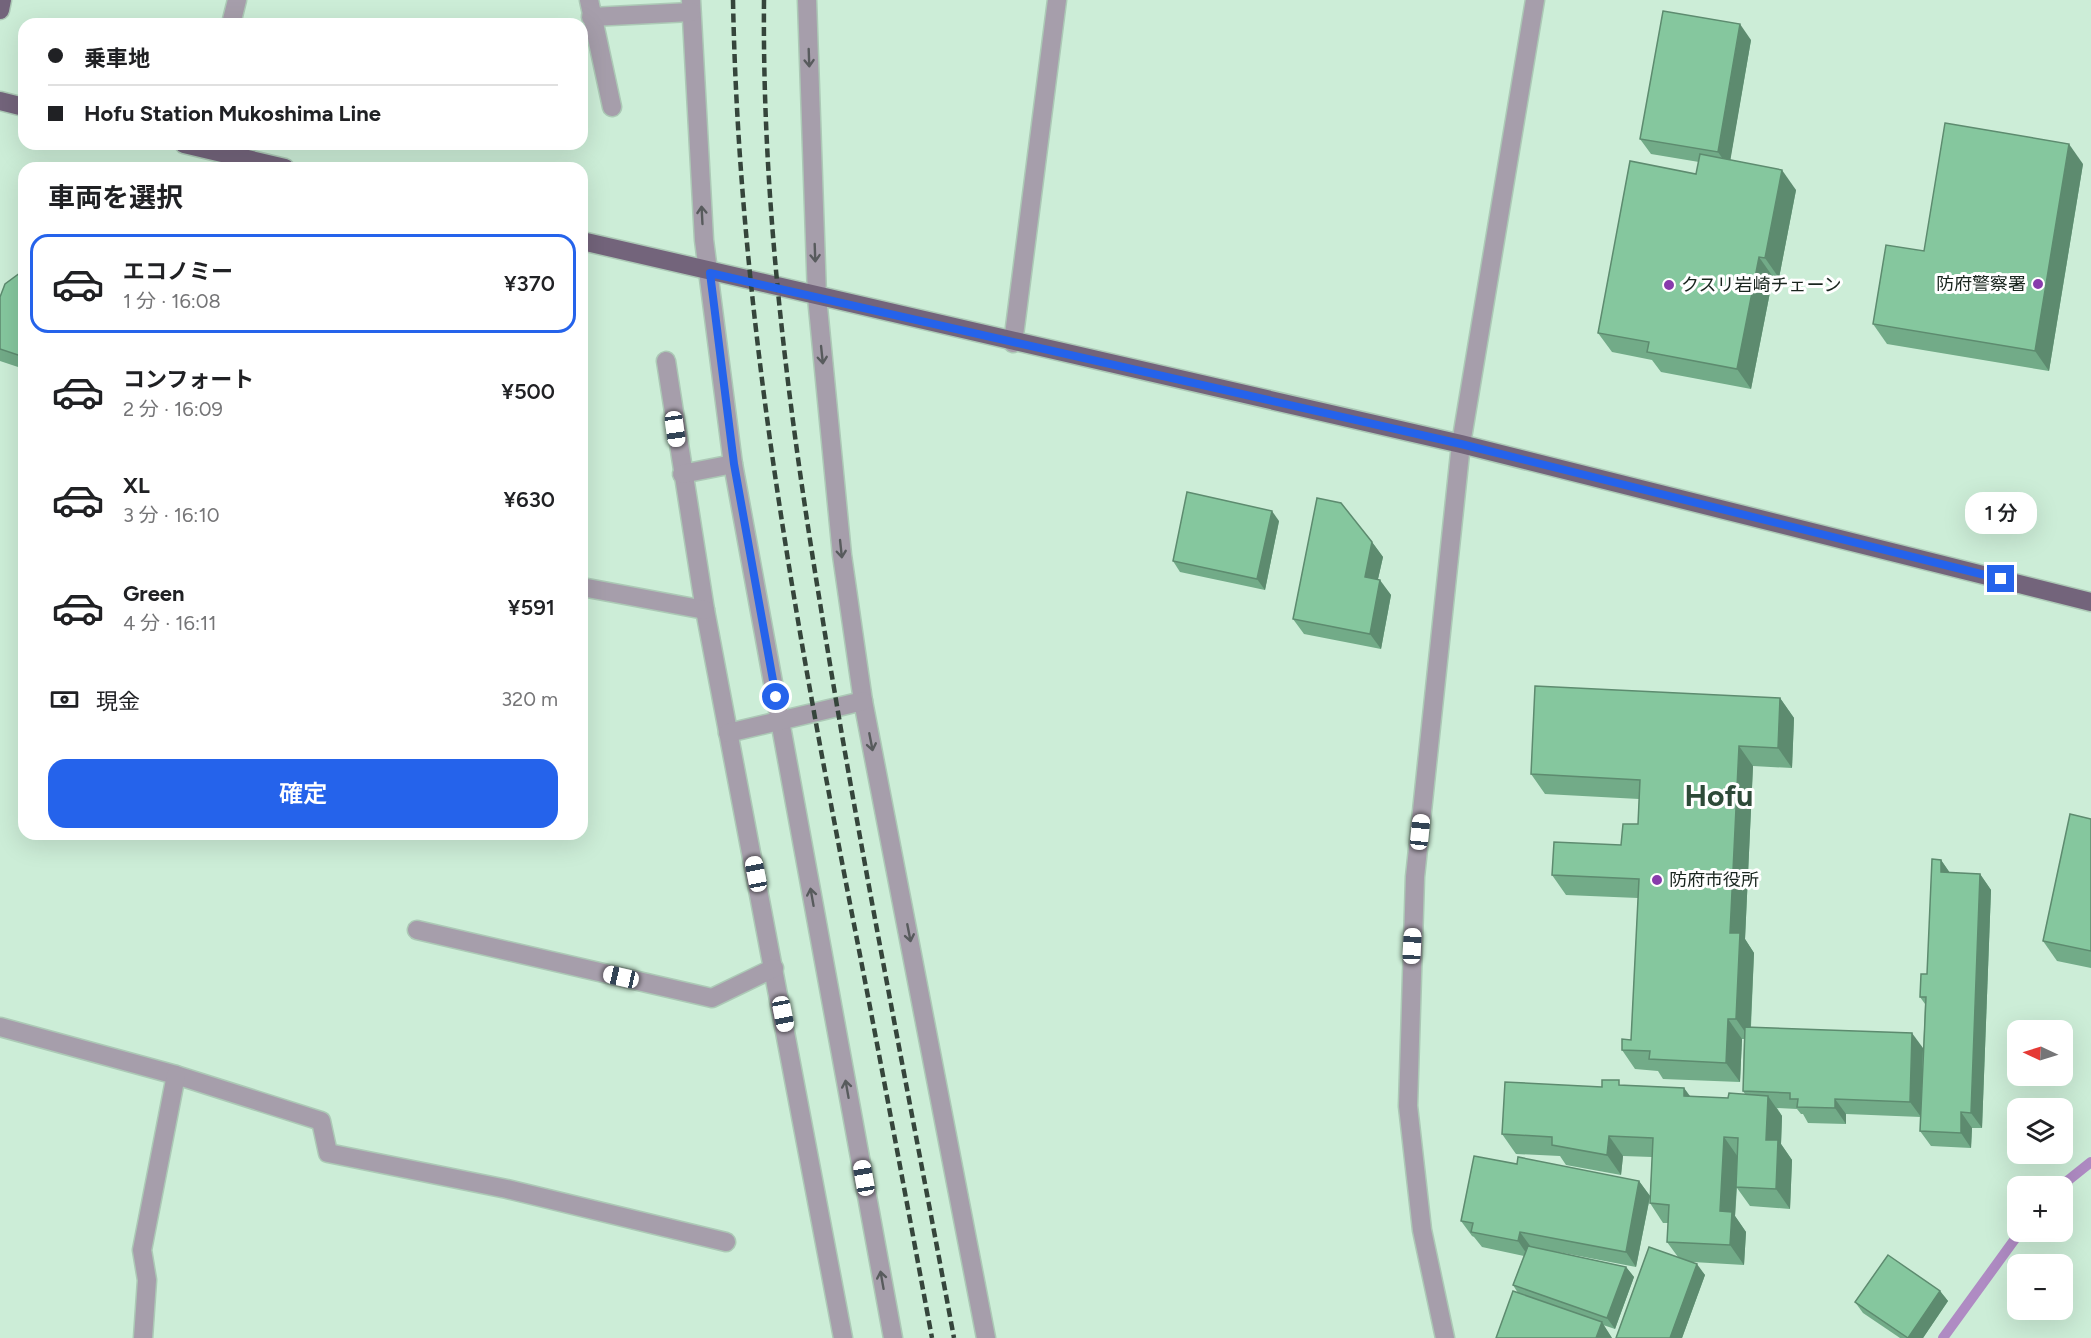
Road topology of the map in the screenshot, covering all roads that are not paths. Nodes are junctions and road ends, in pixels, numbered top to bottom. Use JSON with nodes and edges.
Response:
{"nodes":[{"id":1,"x":2,"y":0,"type":"edge"},
{"id":2,"x":237,"y":0,"type":"edge"},
{"id":3,"x":807,"y":0,"type":"edge"},
{"id":4,"x":1057,"y":0,"type":"edge"},
{"id":5,"x":1535,"y":0,"type":"edge"},
{"id":6,"x":691,"y":6,"type":"edge"},
{"id":7,"x":590,"y":8,"type":"edge"},
{"id":8,"x":0,"y":10,"type":"edge"},
{"id":9,"x":232,"y":18,"type":"edge"},
{"id":10,"x":0,"y":101,"type":"edge"},
{"id":11,"x":18,"y":106,"type":"edge"},
{"id":12,"x":612,"y":107,"type":"dead end"},
{"id":13,"x":215,"y":150,"type":"edge"},
{"id":14,"x":262,"y":162,"type":"edge"},
{"id":15,"x":588,"y":242,"type":"edge"},
{"id":16,"x":710,"y":273,"type":"junction"},
{"id":17,"x":816,"y":297,"type":"junction"},
{"id":18,"x":1013,"y":343,"type":"junction"},
{"id":19,"x":666,"y":361,"type":"dead end"},
{"id":20,"x":1461,"y":444,"type":"junction"},
{"id":21,"x":734,"y":464,"type":"junction"},
{"id":22,"x":682,"y":474,"type":"junction"},
{"id":23,"x":588,"y":588,"type":"edge"},
{"id":24,"x":2091,"y":602,"type":"edge"},
{"id":25,"x":705,"y":610,"type":"junction"},
{"id":26,"x":863,"y":701,"type":"junction"},
{"id":27,"x":780,"y":720,"type":"junction"},
{"id":28,"x":728,"y":733,"type":"junction"},
{"id":29,"x":417,"y":930,"type":"dead end"},
{"id":30,"x":774,"y":968,"type":"junction"},
{"id":31,"x":0,"y":1027,"type":"edge"},
{"id":32,"x":176,"y":1075,"type":"junction"},
{"id":33,"x":726,"y":1242,"type":"dead end"},
{"id":34,"x":143,"y":1338,"type":"edge"},
{"id":35,"x":843,"y":1338,"type":"edge"},
{"id":36,"x":893,"y":1338,"type":"edge"},
{"id":37,"x":986,"y":1338,"type":"edge"},
{"id":38,"x":1445,"y":1338,"type":"edge"}],
"edges":[{"from":1,"to":8,"type":"main road"},
{"from":2,"to":9,"type":"street"},
{"from":3,"to":17,"type":"street","one_way":true},
{"from":4,"to":18,"type":"street"},
{"from":5,"to":20,"type":"street"},
{"from":6,"to":7,"type":"street"},
{"from":16,"to":6,"type":"street","one_way":true},
{"from":7,"to":12,"type":"street"},
{"from":10,"to":11,"type":"main road"},
{"from":13,"to":14,"type":"main road"},
{"from":15,"to":16,"type":"main road"},
{"from":16,"to":17,"type":"main road"},
{"from":16,"to":21,"type":"street"},
{"from":17,"to":18,"type":"main road"},
{"from":17,"to":26,"type":"street","one_way":true},
{"from":18,"to":20,"type":"main road"},
{"from":19,"to":22,"type":"street"},
{"from":20,"to":24,"type":"main road"},
{"from":20,"to":38,"type":"street"},
{"from":21,"to":22,"type":"street"},
{"from":21,"to":27,"type":"street"},
{"from":22,"to":25,"type":"street"},
{"from":23,"to":25,"type":"street"},
{"from":25,"to":28,"type":"street"},
{"from":26,"to":27,"type":"street"},
{"from":26,"to":37,"type":"street","one_way":true},
{"from":27,"to":28,"type":"street"},
{"from":36,"to":27,"type":"street","one_way":true},
{"from":28,"to":30,"type":"street"},
{"from":29,"to":30,"type":"street"},
{"from":30,"to":35,"type":"street"},
{"from":31,"to":32,"type":"street"},
{"from":32,"to":33,"type":"street"},
{"from":32,"to":34,"type":"street"}]}
